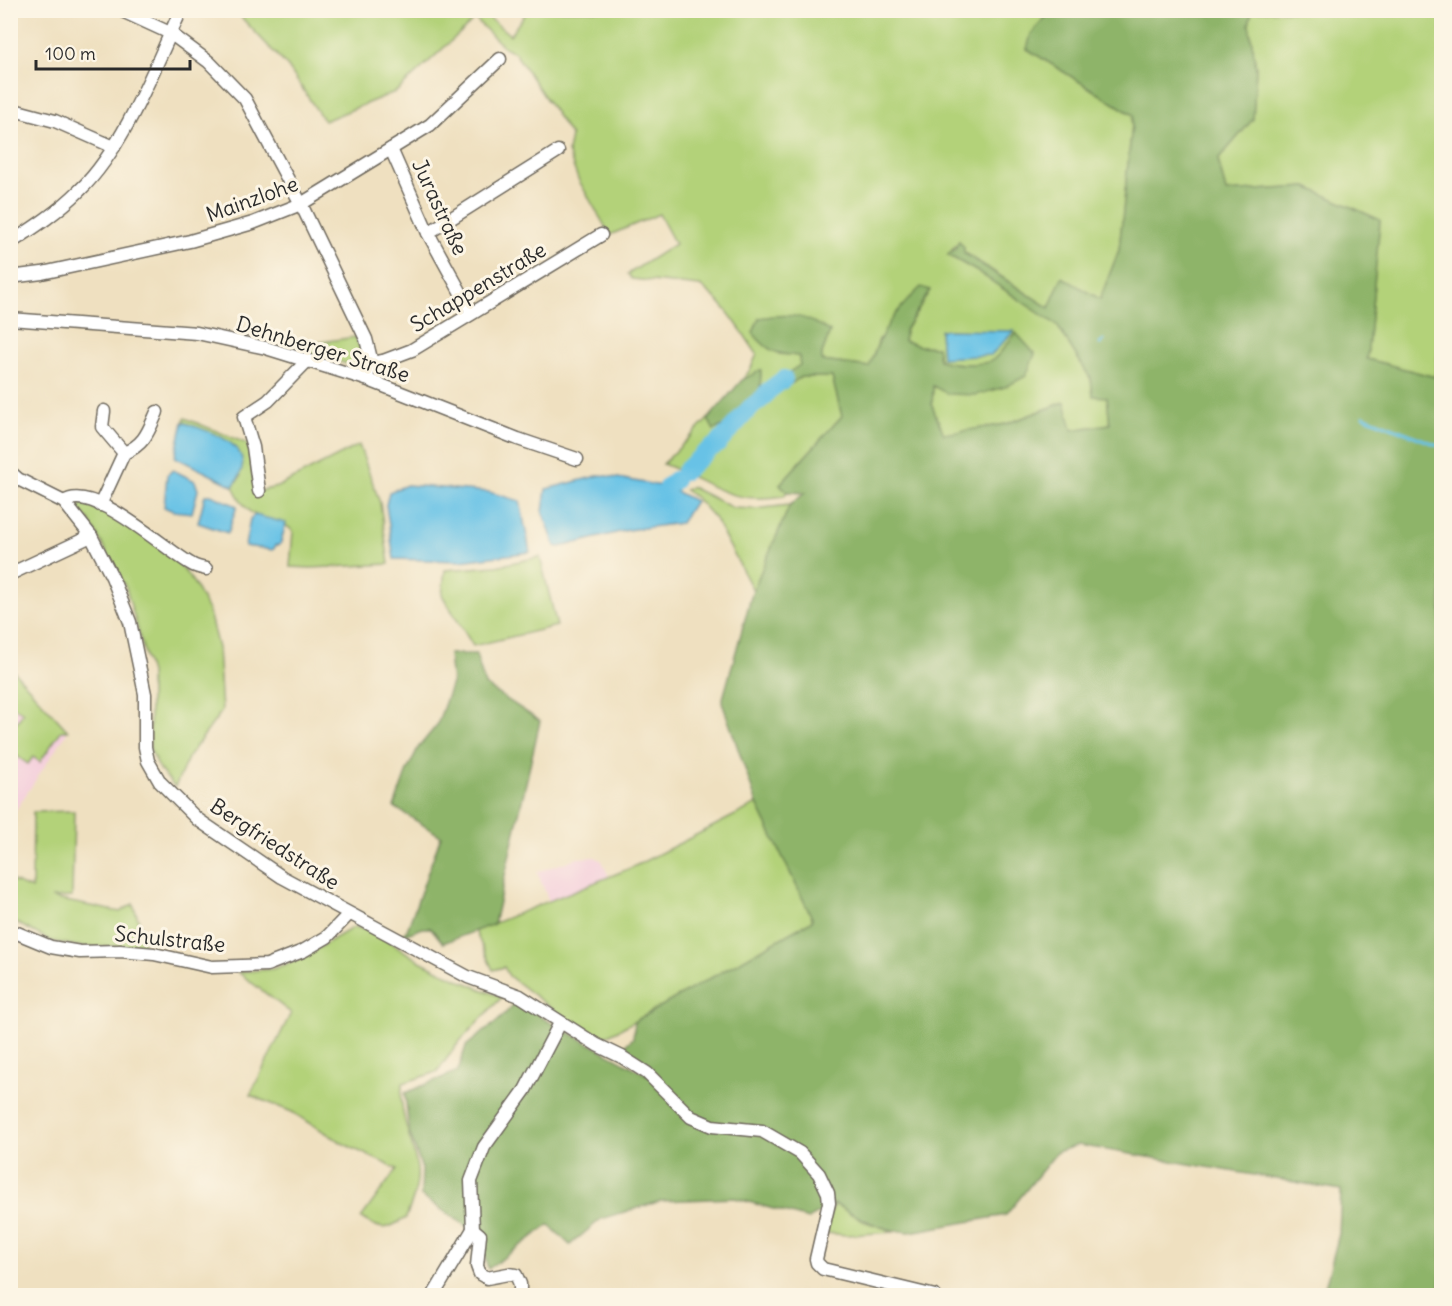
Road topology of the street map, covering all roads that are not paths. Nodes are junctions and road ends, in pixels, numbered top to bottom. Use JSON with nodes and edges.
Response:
{"nodes":[{"id":1,"x":120,"y":10,"type":"edge"},
{"id":2,"x":181,"y":10,"type":"edge"},
{"id":3,"x":170,"y":33,"type":"junction"},
{"id":4,"x":500,"y":59,"type":"dead end"},
{"id":5,"x":10,"y":109,"type":"edge"},
{"id":6,"x":114,"y":147,"type":"junction"},
{"id":7,"x":391,"y":149,"type":"junction"},
{"id":8,"x":558,"y":151,"type":"dead end"},
{"id":9,"x":301,"y":204,"type":"junction"},
{"id":10,"x":428,"y":233,"type":"junction"},
{"id":11,"x":601,"y":235,"type":"dead end"},
{"id":12,"x":10,"y":243,"type":"edge"},
{"id":13,"x":10,"y":277,"type":"edge"},
{"id":14,"x":472,"y":313,"type":"junction"},
{"id":15,"x":10,"y":319,"type":"edge"},
{"id":16,"x":308,"y":360,"type":"junction"},
{"id":17,"x":372,"y":363,"type":"junction"},
{"id":18,"x":366,"y":379,"type":"junction"},
{"id":19,"x":104,"y":411,"type":"dead end"},
{"id":20,"x":157,"y":412,"type":"dead end"},
{"id":21,"x":124,"y":453,"type":"junction"},
{"id":22,"x":577,"y":459,"type":"dead end"},
{"id":23,"x":13,"y":478,"type":"edge"},
{"id":24,"x":259,"y":491,"type":"dead end"},
{"id":25,"x":64,"y":502,"type":"junction"},
{"id":26,"x":100,"y":505,"type":"junction"},
{"id":27,"x":91,"y":536,"type":"junction"},
{"id":28,"x":206,"y":569,"type":"dead end"},
{"id":29,"x":10,"y":574,"type":"edge"},
{"id":30,"x":349,"y":914,"type":"junction"},
{"id":31,"x":10,"y":930,"type":"edge"},
{"id":32,"x":560,"y":1023,"type":"junction"},
{"id":33,"x":473,"y":1229,"type":"junction"},
{"id":34,"x":520,"y":1293,"type":"dead end"},
{"id":35,"x":433,"y":1296,"type":"edge"},
{"id":36,"x":935,"y":1296,"type":"edge"}],
"edges":[{"from":1,"to":3,"type":"street"},
{"from":2,"to":3,"type":"street"},
{"from":3,"to":6,"type":"street"},
{"from":3,"to":9,"type":"street"},
{"from":4,"to":7,"type":"street","name":"Mainzlohe"},
{"from":5,"to":6,"type":"street"},
{"from":6,"to":12,"type":"street"},
{"from":7,"to":9,"type":"street","name":"Mainzlohe"},
{"from":7,"to":10,"type":"street","name":"Jurastraße"},
{"from":8,"to":10,"type":"street"},
{"from":9,"to":13,"type":"street","name":"Mainzlohe"},
{"from":9,"to":17,"type":"street"},
{"from":10,"to":14,"type":"street","name":"Jurastraße"},
{"from":11,"to":14,"type":"street","name":"Schappenstraße"},
{"from":14,"to":17,"type":"street","name":"Schappenstraße"},
{"from":15,"to":16,"type":"street","name":"Dehnberger Straße"},
{"from":16,"to":18,"type":"street","name":"Dehnberger Straße"},
{"from":16,"to":24,"type":"street"},
{"from":17,"to":18,"type":"street"},
{"from":18,"to":22,"type":"street","name":"Dehnberger Straße"},
{"from":19,"to":21,"type":"street"},
{"from":20,"to":21,"type":"street"},
{"from":21,"to":26,"type":"street"},
{"from":23,"to":25,"type":"street","name":"Bergfriedstraße"},
{"from":25,"to":26,"type":"street"},
{"from":25,"to":27,"type":"street","name":"Bergfriedstraße"},
{"from":26,"to":28,"type":"street"},
{"from":27,"to":29,"type":"street"},
{"from":27,"to":30,"type":"street","name":"Bergfriedstraße"},
{"from":30,"to":31,"type":"street","name":"Schulstraße"},
{"from":30,"to":32,"type":"street","name":"Bergfriedstraße"},
{"from":32,"to":33,"type":"street"},
{"from":32,"to":36,"type":"street","name":"Bergfriedstraße"},
{"from":33,"to":34,"type":"street"},
{"from":33,"to":35,"type":"street"}]}
